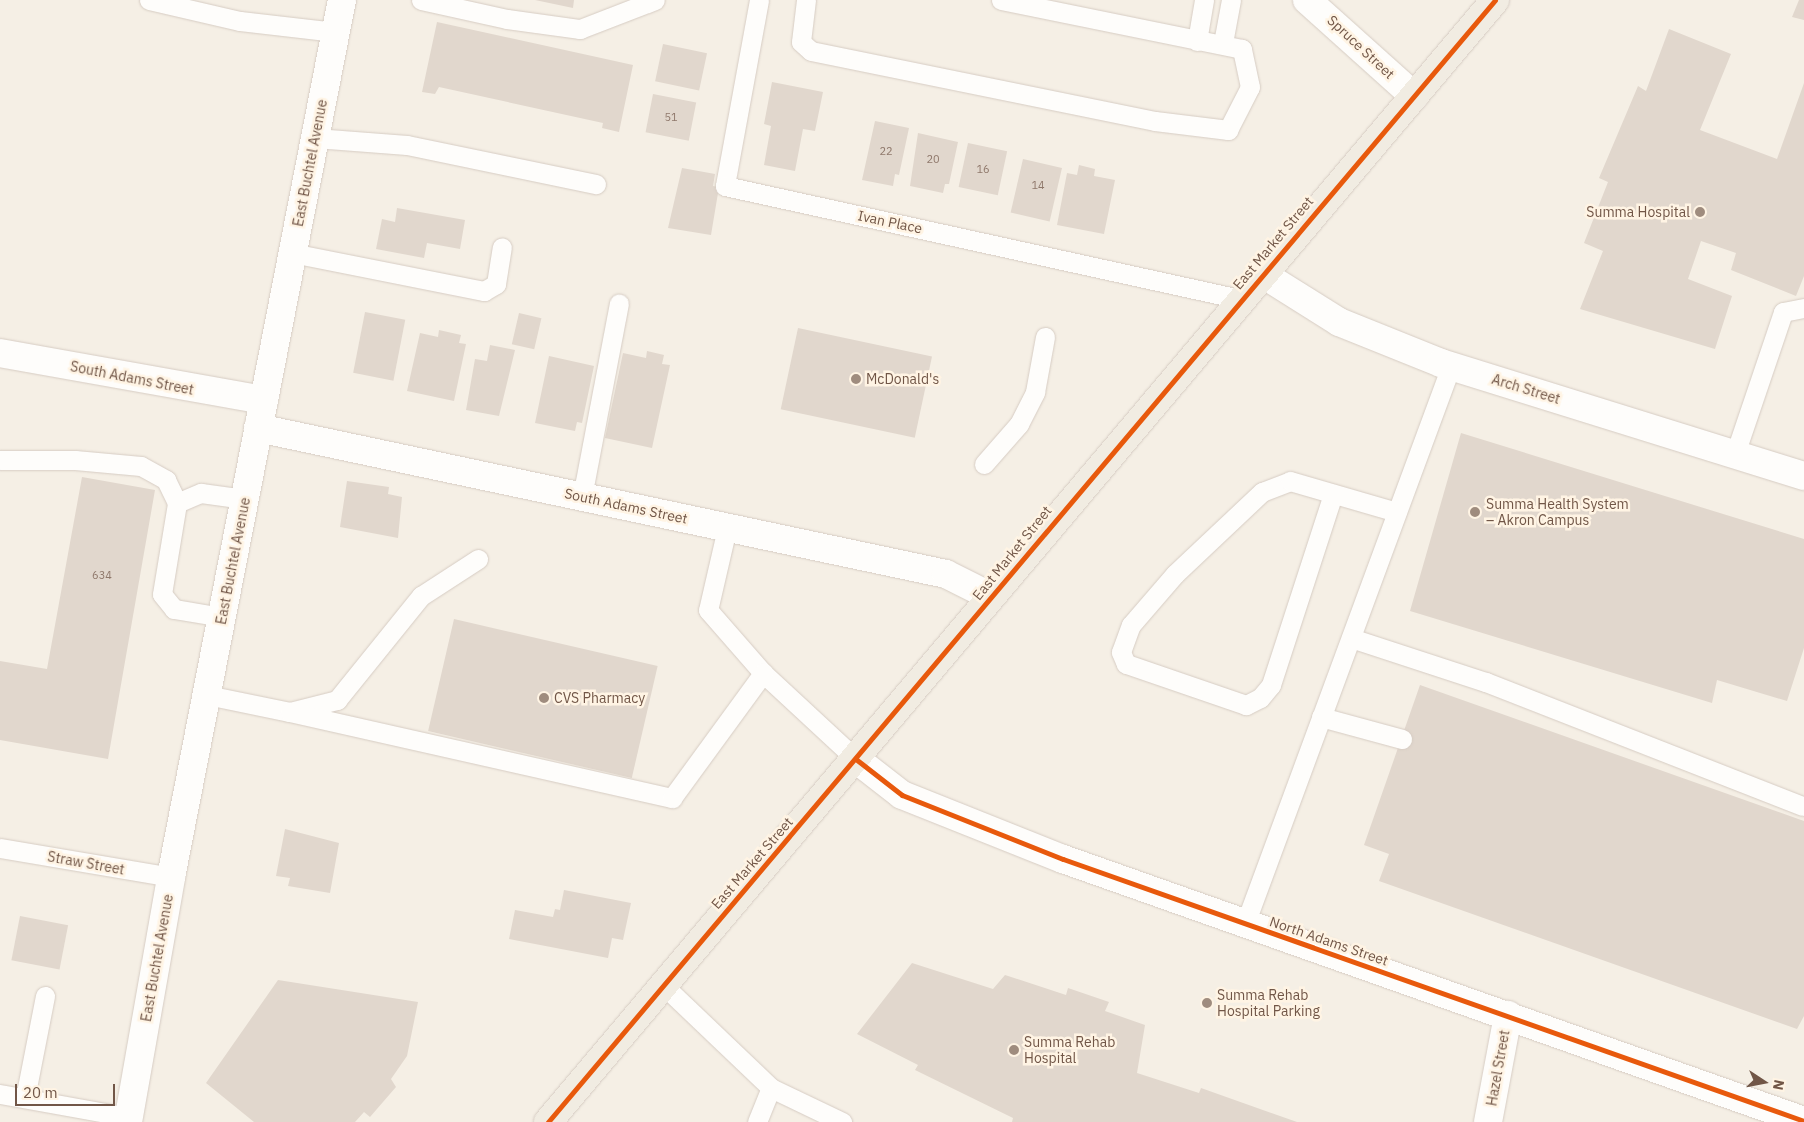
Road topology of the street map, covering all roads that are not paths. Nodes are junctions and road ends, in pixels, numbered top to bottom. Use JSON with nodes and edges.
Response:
{"nodes":[{"id":1,"x":149,"y":0,"type":"edge"},
{"id":2,"x":342,"y":0,"type":"edge"},
{"id":3,"x":421,"y":0,"type":"edge"},
{"id":4,"x":655,"y":0,"type":"edge"},
{"id":5,"x":759,"y":0,"type":"edge"},
{"id":6,"x":806,"y":0,"type":"edge"},
{"id":7,"x":1001,"y":0,"type":"edge"},
{"id":8,"x":1204,"y":0,"type":"edge"},
{"id":9,"x":1231,"y":0,"type":"edge"},
{"id":10,"x":1307,"y":0,"type":"edge"},
{"id":11,"x":1495,"y":0,"type":"edge"},
{"id":12,"x":335,"y":32,"type":"junction"},
{"id":13,"x":1197,"y":41,"type":"junction"},
{"id":14,"x":1223,"y":43,"type":"junction"},
{"id":15,"x":1414,"y":96,"type":"junction"},
{"id":16,"x":315,"y":138,"type":"junction"},
{"id":17,"x":596,"y":184,"type":"dead end"},
{"id":18,"x":502,"y":247,"type":"dead end"},
{"id":19,"x":292,"y":253,"type":"junction"},
{"id":20,"x":1261,"y":273,"type":"junction"},
{"id":21,"x":1240,"y":299,"type":"junction"},
{"id":22,"x":619,"y":302,"type":"dead end"},
{"id":23,"x":1804,"y":308,"type":"edge"},
{"id":24,"x":1045,"y":337,"type":"dead end"},
{"id":25,"x":0,"y":353,"type":"edge"},
{"id":26,"x":1452,"y":366,"type":"junction"},
{"id":27,"x":264,"y":400,"type":"junction"},
{"id":28,"x":258,"y":428,"type":"junction"},
{"id":29,"x":1735,"y":454,"type":"junction"},
{"id":30,"x":0,"y":460,"type":"edge"},
{"id":31,"x":984,"y":464,"type":"dead end"},
{"id":32,"x":1804,"y":476,"type":"edge"},
{"id":33,"x":1333,"y":494,"type":"junction"},
{"id":34,"x":582,"y":497,"type":"junction"},
{"id":35,"x":245,"y":498,"type":"junction"},
{"id":36,"x":177,"y":502,"type":"junction"},
{"id":37,"x":1398,"y":512,"type":"junction"},
{"id":38,"x":727,"y":528,"type":"junction"},
{"id":39,"x":478,"y":559,"type":"dead end"},
{"id":40,"x":990,"y":596,"type":"junction"},
{"id":41,"x":222,"y":617,"type":"junction"},
{"id":42,"x":1351,"y":638,"type":"junction"},
{"id":43,"x":763,"y":673,"type":"junction"},
{"id":44,"x":206,"y":695,"type":"junction"},
{"id":45,"x":290,"y":712,"type":"junction"},
{"id":46,"x":1322,"y":717,"type":"junction"},
{"id":47,"x":1402,"y":739,"type":"dead end"},
{"id":48,"x":857,"y":760,"type":"junction"},
{"id":49,"x":1802,"y":806,"type":"dead end"},
{"id":50,"x":0,"y":848,"type":"edge"},
{"id":51,"x":171,"y":878,"type":"junction"},
{"id":52,"x":1245,"y":924,"type":"junction"},
{"id":53,"x":663,"y":985,"type":"junction"},
{"id":54,"x":44,"y":996,"type":"dead end"},
{"id":55,"x":1508,"y":1014,"type":"junction"},
{"id":56,"x":772,"y":1088,"type":"junction"},
{"id":57,"x":0,"y":1094,"type":"edge"},
{"id":58,"x":25,"y":1098,"type":"junction"},
{"id":59,"x":128,"y":1120,"type":"edge"},
{"id":60,"x":548,"y":1122,"type":"edge"},
{"id":61,"x":757,"y":1122,"type":"edge"},
{"id":62,"x":842,"y":1122,"type":"edge"},
{"id":63,"x":1488,"y":1122,"type":"edge"},
{"id":64,"x":1804,"y":1122,"type":"edge"}],
"edges":[{"from":1,"to":12,"type":"lane"},
{"from":2,"to":12,"type":"street","name":"East Buchtel Avenue"},
{"from":3,"to":4,"type":"lane"},
{"from":5,"to":21,"type":"lane","name":"Ivan Place"},
{"from":6,"to":14,"type":"lane"},
{"from":7,"to":13,"type":"lane"},
{"from":8,"to":13,"type":"lane"},
{"from":9,"to":14,"type":"lane"},
{"from":10,"to":15,"type":"street","name":"Spruce Street"},
{"from":11,"to":15,"type":"main road","name":"East Market Street"},
{"from":12,"to":16,"type":"street","name":"East Buchtel Avenue"},
{"from":13,"to":14,"type":"lane"},
{"from":15,"to":20,"type":"main road","name":"East Market Street"},
{"from":16,"to":17,"type":"lane"},
{"from":16,"to":19,"type":"street","name":"East Buchtel Avenue"},
{"from":18,"to":19,"type":"lane"},
{"from":19,"to":27,"type":"street","name":"East Buchtel Avenue"},
{"from":20,"to":21,"type":"main road","name":"East Market Street"},
{"from":20,"to":26,"type":"street","name":"Arch Street"},
{"from":21,"to":40,"type":"main road","name":"East Market Street"},
{"from":22,"to":34,"type":"lane"},
{"from":23,"to":29,"type":"lane"},
{"from":24,"to":31,"type":"lane"},
{"from":25,"to":27,"type":"street","name":"South Adams Street"},
{"from":26,"to":29,"type":"street","name":"Arch Street"},
{"from":26,"to":37,"type":"lane"},
{"from":27,"to":28,"type":"street","name":"East Buchtel Avenue"},
{"from":28,"to":34,"type":"street","name":"South Adams Street"},
{"from":28,"to":35,"type":"street","name":"East Buchtel Avenue"},
{"from":29,"to":32,"type":"street","name":"Arch Street"},
{"from":30,"to":36,"type":"lane"},
{"from":33,"to":33,"type":"lane"},
{"from":33,"to":37,"type":"lane"},
{"from":34,"to":38,"type":"street","name":"South Adams Street"},
{"from":35,"to":36,"type":"lane"},
{"from":35,"to":41,"type":"street","name":"East Buchtel Avenue"},
{"from":36,"to":41,"type":"lane"},
{"from":37,"to":42,"type":"lane"},
{"from":38,"to":40,"type":"street","name":"South Adams Street"},
{"from":38,"to":43,"type":"lane"},
{"from":39,"to":45,"type":"lane"},
{"from":40,"to":48,"type":"main road","name":"East Market Street"},
{"from":41,"to":44,"type":"street","name":"East Buchtel Avenue"},
{"from":42,"to":46,"type":"lane"},
{"from":42,"to":49,"type":"lane"},
{"from":43,"to":45,"type":"lane"},
{"from":43,"to":48,"type":"lane"},
{"from":44,"to":45,"type":"lane"},
{"from":44,"to":51,"type":"street","name":"East Buchtel Avenue"},
{"from":46,"to":47,"type":"lane"},
{"from":46,"to":52,"type":"lane"},
{"from":48,"to":52,"type":"street","name":"North Adams Street"},
{"from":48,"to":53,"type":"main road","name":"East Market Street"},
{"from":50,"to":51,"type":"lane","name":"Straw Street"},
{"from":51,"to":59,"type":"street","name":"East Buchtel Avenue"},
{"from":52,"to":55,"type":"street","name":"North Adams Street"},
{"from":53,"to":56,"type":"lane"},
{"from":53,"to":60,"type":"main road","name":"East Market Street"},
{"from":54,"to":58,"type":"lane"},
{"from":55,"to":63,"type":"street","name":"Hazel Street"},
{"from":55,"to":64,"type":"street","name":"North Adams Street"},
{"from":56,"to":61,"type":"lane"},
{"from":56,"to":62,"type":"lane"},
{"from":57,"to":58,"type":"lane"},
{"from":58,"to":59,"type":"lane"}]}
